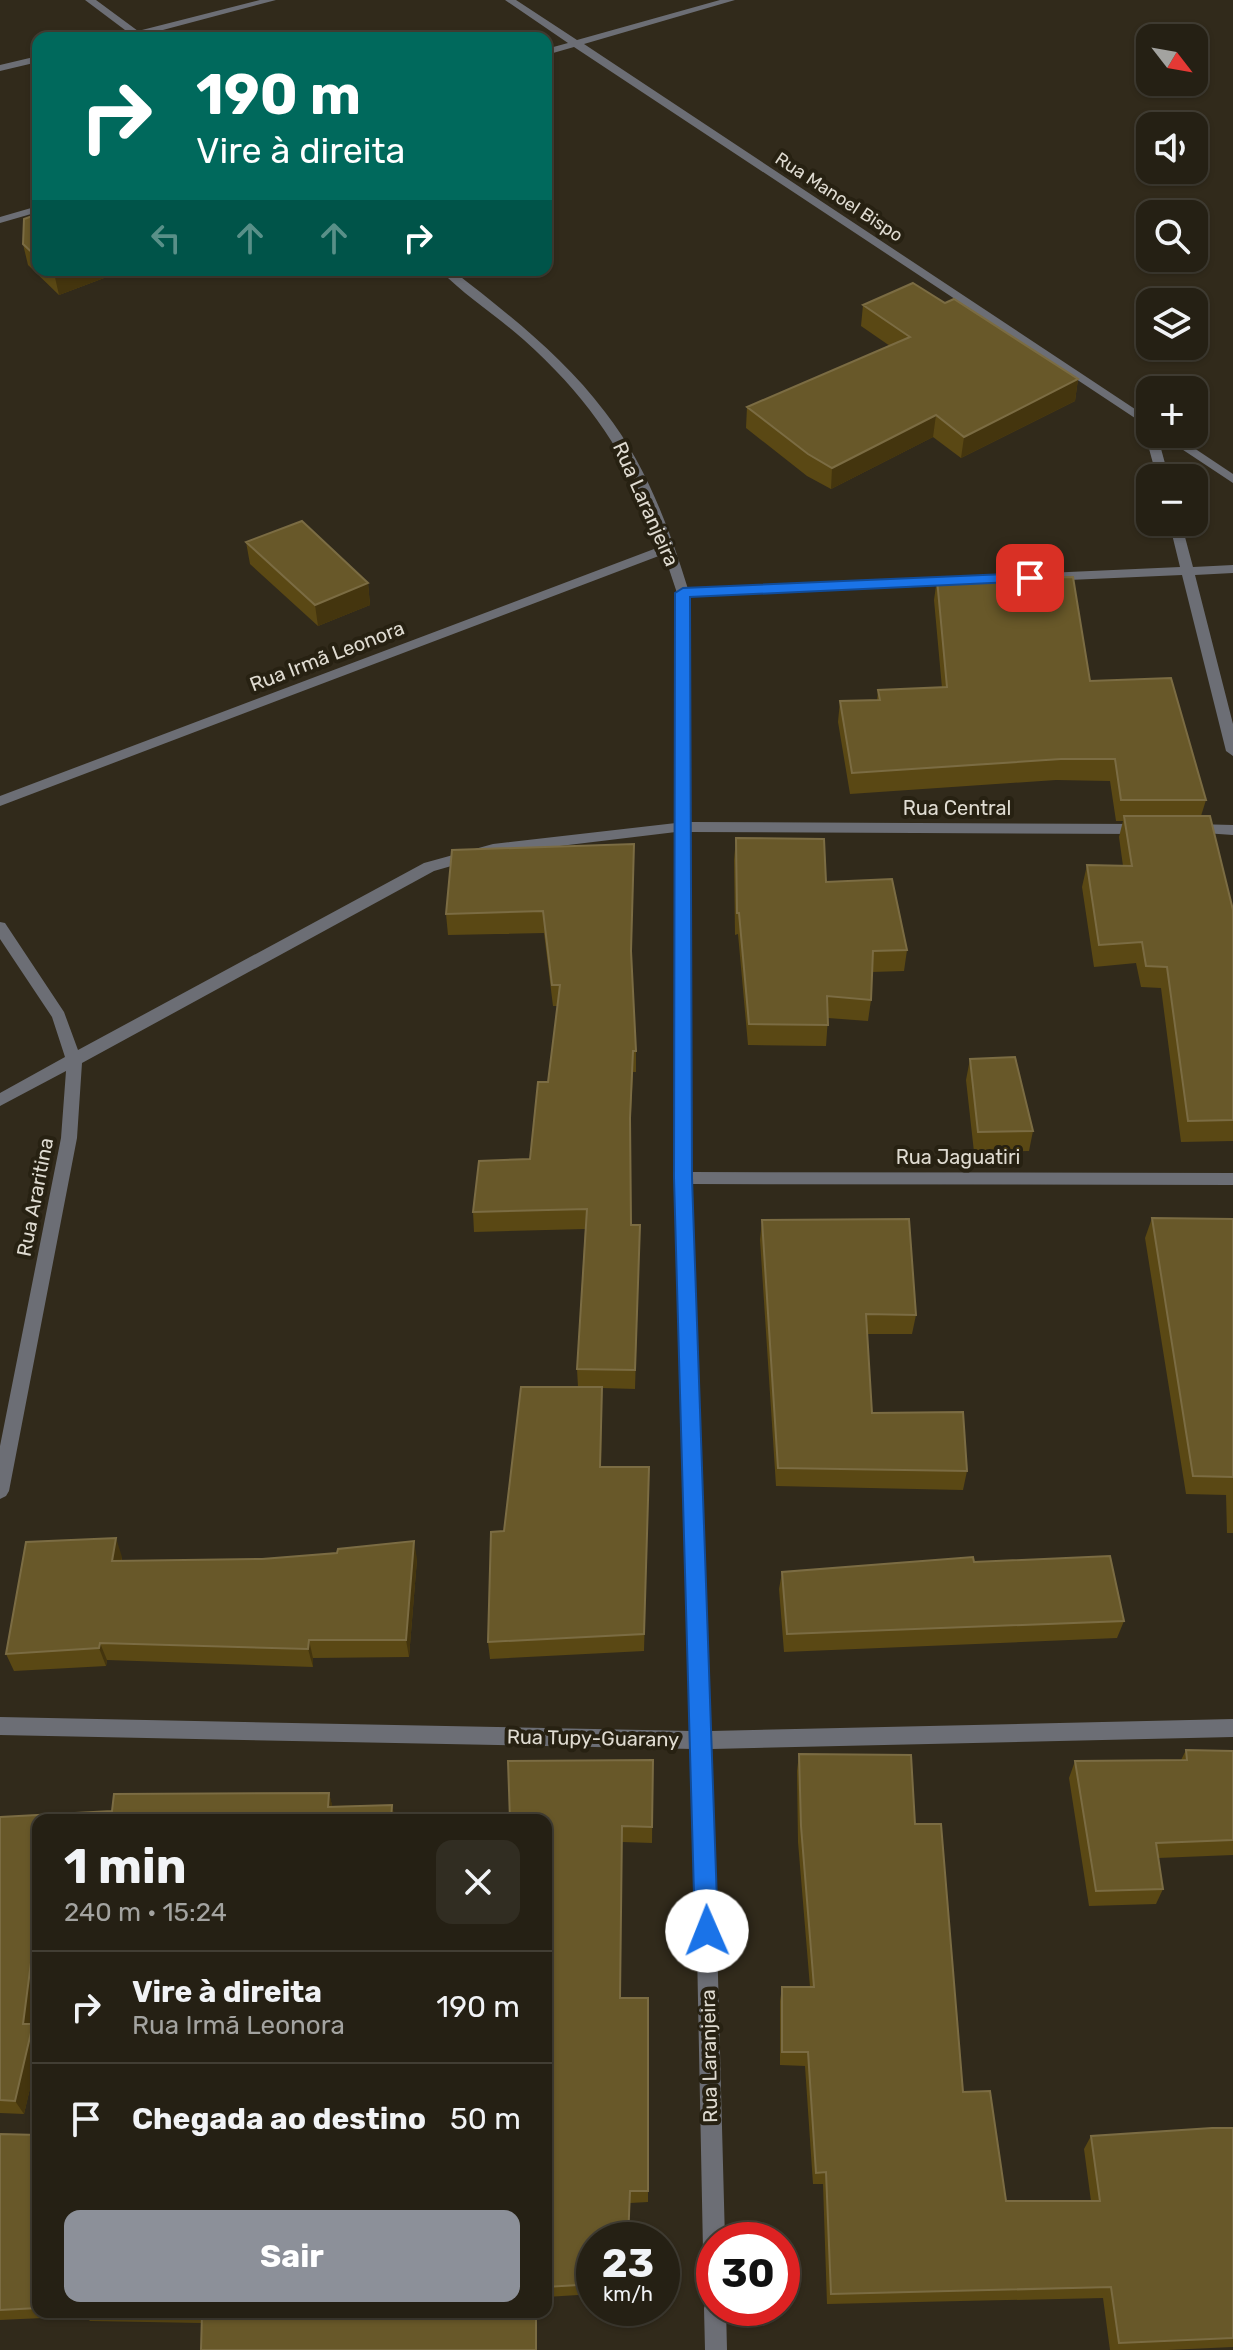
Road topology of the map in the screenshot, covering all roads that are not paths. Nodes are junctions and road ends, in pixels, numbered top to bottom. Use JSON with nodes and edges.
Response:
{"nodes":[{"id":1,"x":90,"y":0,"type":"edge"},
{"id":2,"x":271,"y":0,"type":"edge"},
{"id":3,"x":510,"y":0,"type":"edge"},
{"id":4,"x":730,"y":0,"type":"edge"},
{"id":5,"x":134,"y":32,"type":"edge"},
{"id":6,"x":154,"y":32,"type":"edge"},
{"id":7,"x":574,"y":44,"type":"junction"},
{"id":8,"x":552,"y":50,"type":"edge"},
{"id":9,"x":32,"y":60,"type":"edge"},
{"id":10,"x":0,"y":68,"type":"edge"},
{"id":11,"x":32,"y":211,"type":"edge"},
{"id":12,"x":0,"y":220,"type":"edge"},
{"id":13,"x":453,"y":276,"type":"edge"},
{"id":14,"x":1136,"y":419,"type":"edge"},
{"id":15,"x":1186,"y":448,"type":"edge"},
{"id":16,"x":1233,"y":479,"type":"edge"},
{"id":17,"x":1179,"y":536,"type":"edge"},
{"id":18,"x":669,"y":548,"type":"junction"},
{"id":19,"x":1233,"y":569,"type":"edge"},
{"id":20,"x":1188,"y":571,"type":"junction"},
{"id":21,"x":1014,"y":578,"type":"edge"},
{"id":22,"x":967,"y":580,"type":"edge"},
{"id":23,"x":683,"y":593,"type":"junction"},
{"id":24,"x":1233,"y":751,"type":"edge"},
{"id":25,"x":0,"y":801,"type":"edge"},
{"id":26,"x":680,"y":827,"type":"junction"},
{"id":27,"x":1154,"y":829,"type":"edge"},
{"id":28,"x":1186,"y":829,"type":"edge"},
{"id":29,"x":1233,"y":830,"type":"edge"},
{"id":30,"x":0,"y":927,"type":"edge"},
{"id":31,"x":74,"y":1060,"type":"junction"},
{"id":32,"x":0,"y":1100,"type":"edge"},
{"id":33,"x":683,"y":1178,"type":"junction"},
{"id":34,"x":1233,"y":1179,"type":"edge"},
{"id":35,"x":0,"y":1491,"type":"edge"},
{"id":36,"x":0,"y":1726,"type":"edge"},
{"id":37,"x":1233,"y":1728,"type":"edge"},
{"id":38,"x":702,"y":1740,"type":"junction"},
{"id":39,"x":713,"y":2222,"type":"edge"},
{"id":40,"x":715,"y":2326,"type":"edge"},
{"id":41,"x":716,"y":2350,"type":"edge"}],
"edges":[{"from":1,"to":5,"type":"street"},
{"from":2,"to":6,"type":"street"},
{"from":3,"to":7,"type":"street","name":"Rua Manoel Bispo"},
{"from":4,"to":7,"type":"street"},
{"from":7,"to":8,"type":"street"},
{"from":7,"to":14,"type":"street","name":"Rua Manoel Bispo"},
{"from":9,"to":10,"type":"street"},
{"from":11,"to":12,"type":"street"},
{"from":13,"to":18,"type":"street","name":"Rua Laranjeira"},
{"from":15,"to":16,"type":"street"},
{"from":17,"to":20,"type":"street"},
{"from":18,"to":23,"type":"street","name":"Rua Laranjeira"},
{"from":18,"to":25,"type":"street","name":"Rua Irmã Leonora"},
{"from":19,"to":20,"type":"street"},
{"from":20,"to":21,"type":"street"},
{"from":20,"to":24,"type":"street"},
{"from":22,"to":23,"type":"street"},
{"from":23,"to":26,"type":"street","name":"Rua Laranjeira"},
{"from":26,"to":27,"type":"street","name":"Rua Central"},
{"from":26,"to":31,"type":"street","name":"Rua Central"},
{"from":26,"to":33,"type":"street","name":"Rua Laranjeira"},
{"from":28,"to":29,"type":"street"},
{"from":30,"to":31,"type":"street","name":"Rua Araritina"},
{"from":31,"to":32,"type":"street","name":"Rua Central"},
{"from":31,"to":35,"type":"street","name":"Rua Araritina"},
{"from":33,"to":34,"type":"street","name":"Rua Jaguatiri"},
{"from":33,"to":38,"type":"street","name":"Rua Laranjeira"},
{"from":36,"to":38,"type":"street","name":"Rua Tupy-Guarany"},
{"from":37,"to":38,"type":"street","name":"Rua Tupy-Guarany"},
{"from":38,"to":39,"type":"street","name":"Rua Laranjeira"},
{"from":40,"to":41,"type":"street"}]}
